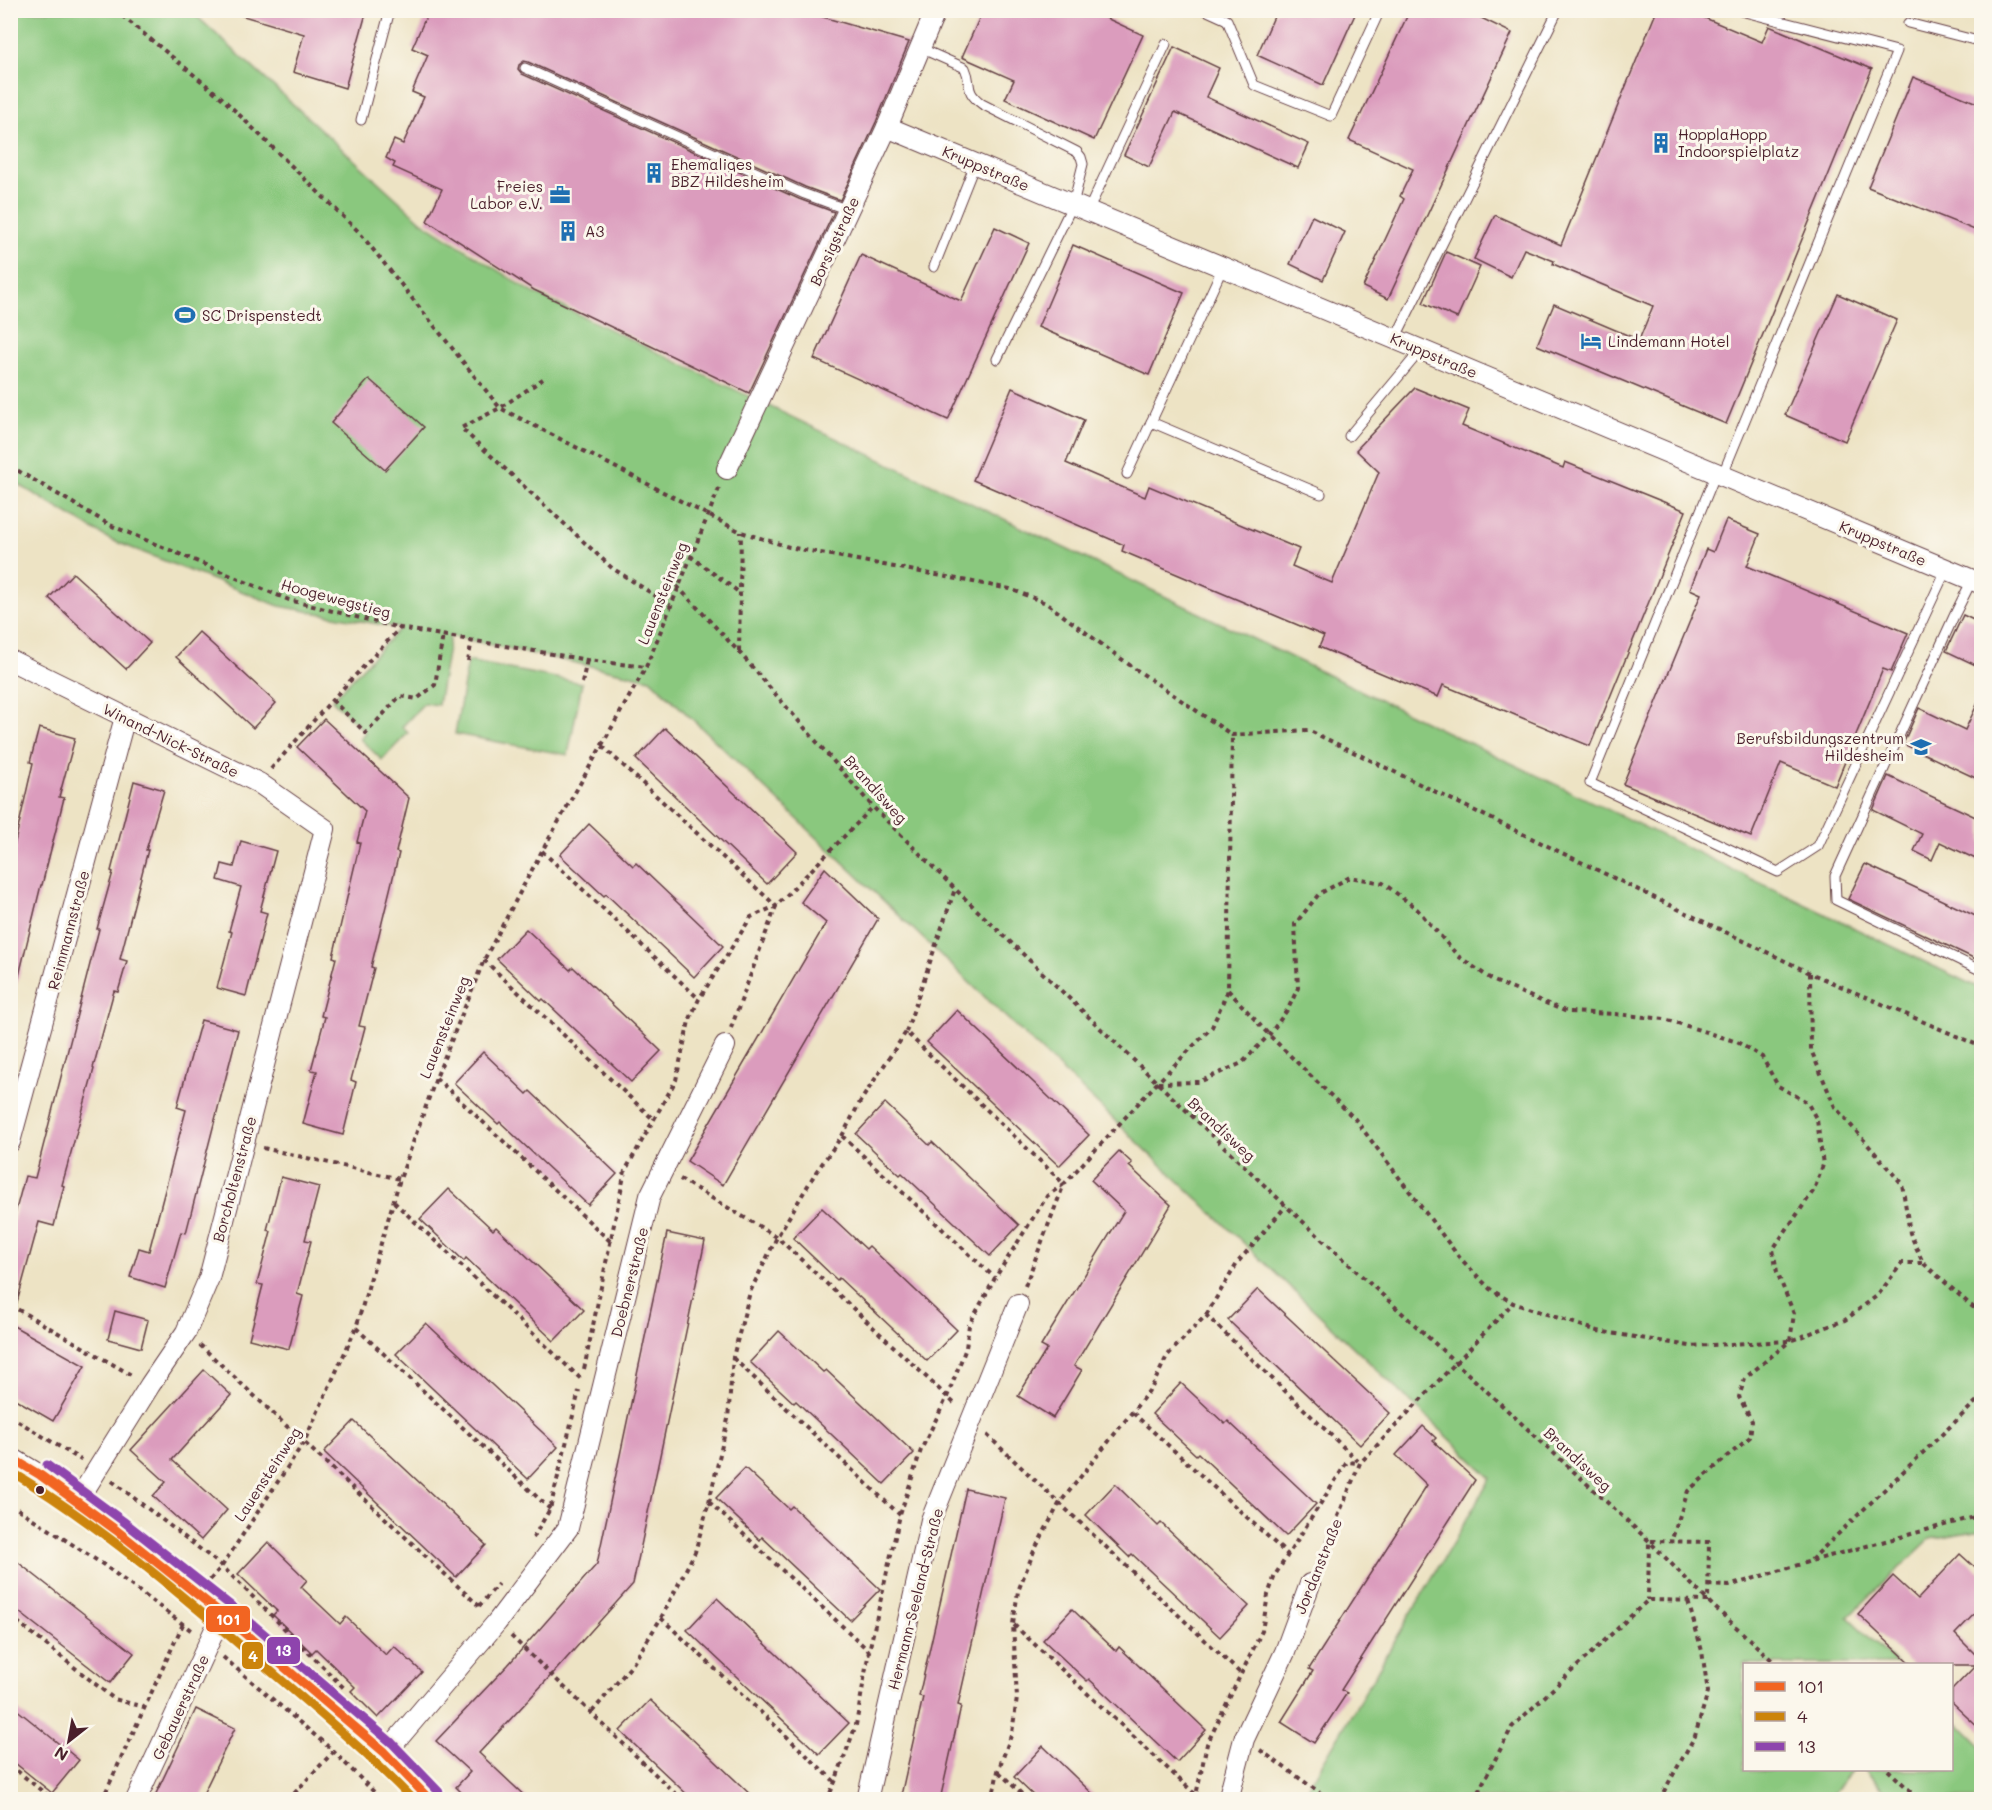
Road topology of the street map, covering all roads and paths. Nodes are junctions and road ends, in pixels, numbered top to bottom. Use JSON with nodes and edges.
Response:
{"nodes":[{"id":1,"x":115,"y":10,"type":"edge"},
{"id":2,"x":390,"y":10,"type":"edge"},
{"id":3,"x":936,"y":10,"type":"edge"},
{"id":4,"x":1205,"y":10,"type":"edge"},
{"id":5,"x":1380,"y":10,"type":"edge"},
{"id":6,"x":1558,"y":10,"type":"edge"},
{"id":7,"x":1737,"y":10,"type":"edge"},
{"id":8,"x":1908,"y":23,"type":"dead end"},
{"id":9,"x":1982,"y":42,"type":"edge"},
{"id":10,"x":1166,"y":44,"type":"dead end"},
{"id":11,"x":920,"y":48,"type":"junction"},
{"id":12,"x":525,"y":68,"type":"dead end"},
{"id":13,"x":361,"y":120,"type":"dead end"},
{"id":14,"x":887,"y":127,"type":"junction"},
{"id":15,"x":975,"y":164,"type":"junction"},
{"id":16,"x":1080,"y":208,"type":"junction"},
{"id":17,"x":848,"y":210,"type":"junction"},
{"id":18,"x":934,"y":267,"type":"dead end"},
{"id":19,"x":1223,"y":267,"type":"junction"},
{"id":20,"x":1395,"y":339,"type":"junction"},
{"id":21,"x":1421,"y":350,"type":"junction"},
{"id":22,"x":997,"y":359,"type":"dead end"},
{"id":23,"x":543,"y":379,"type":"dead end"},
{"id":24,"x":500,"y":408,"type":"junction"},
{"id":25,"x":1151,"y":422,"type":"junction"},
{"id":26,"x":1349,"y":436,"type":"dead end"},
{"id":27,"x":10,"y":466,"type":"edge"},
{"id":28,"x":727,"y":469,"type":"joint"},
{"id":29,"x":1127,"y":474,"type":"dead end"},
{"id":30,"x":1719,"y":474,"type":"junction"},
{"id":31,"x":1321,"y":494,"type":"dead end"},
{"id":32,"x":708,"y":513,"type":"junction"},
{"id":33,"x":741,"y":532,"type":"junction"},
{"id":34,"x":690,"y":556,"type":"junction"},
{"id":35,"x":1946,"y":570,"type":"junction"},
{"id":36,"x":1977,"y":582,"type":"edge"},
{"id":37,"x":677,"y":586,"type":"junction"},
{"id":38,"x":740,"y":594,"type":"junction"},
{"id":39,"x":670,"y":605,"type":"junction"},
{"id":40,"x":400,"y":628,"type":"junction"},
{"id":41,"x":442,"y":635,"type":"junction"},
{"id":42,"x":472,"y":640,"type":"junction"},
{"id":43,"x":739,"y":652,"type":"junction"},
{"id":44,"x":10,"y":660,"type":"edge"},
{"id":45,"x":587,"y":660,"type":"junction"},
{"id":46,"x":468,"y":661,"type":"dead end"},
{"id":47,"x":646,"y":667,"type":"junction"},
{"id":48,"x":582,"y":682,"type":"dead end"},
{"id":49,"x":332,"y":700,"type":"junction"},
{"id":50,"x":125,"y":717,"type":"junction"},
{"id":51,"x":1233,"y":735,"type":"junction"},
{"id":52,"x":602,"y":746,"type":"junction"},
{"id":53,"x":259,"y":783,"type":"junction"},
{"id":54,"x":873,"y":807,"type":"junction"},
{"id":55,"x":326,"y":829,"type":"joint"},
{"id":56,"x":542,"y":851,"type":"junction"},
{"id":57,"x":955,"y":890,"type":"junction"},
{"id":58,"x":776,"y":906,"type":"junction"},
{"id":59,"x":484,"y":960,"type":"junction"},
{"id":60,"x":1982,"y":970,"type":"edge"},
{"id":61,"x":1810,"y":973,"type":"junction"},
{"id":62,"x":1228,"y":990,"type":"junction"},
{"id":63,"x":699,"y":999,"type":"dead end"},
{"id":64,"x":906,"y":1032,"type":"junction"},
{"id":65,"x":1269,"y":1035,"type":"junction"},
{"id":66,"x":725,"y":1046,"type":"joint"},
{"id":67,"x":1982,"y":1047,"type":"edge"},
{"id":68,"x":436,"y":1078,"type":"junction"},
{"id":69,"x":1157,"y":1083,"type":"junction"},
{"id":70,"x":654,"y":1120,"type":"dead end"},
{"id":71,"x":842,"y":1137,"type":"junction"},
{"id":72,"x":10,"y":1142,"type":"edge"},
{"id":73,"x":244,"y":1143,"type":"junction"},
{"id":74,"x":664,"y":1170,"type":"junction"},
{"id":75,"x":400,"y":1179,"type":"junction"},
{"id":76,"x":1064,"y":1184,"type":"junction"},
{"id":77,"x":394,"y":1202,"type":"junction"},
{"id":78,"x":1286,"y":1206,"type":"junction"},
{"id":79,"x":777,"y":1237,"type":"junction"},
{"id":80,"x":611,"y":1242,"type":"dead end"},
{"id":81,"x":1923,"y":1263,"type":"junction"},
{"id":82,"x":995,"y":1278,"type":"dead end"},
{"id":83,"x":1513,"y":1303,"type":"junction"},
{"id":84,"x":1018,"y":1304,"type":"joint"},
{"id":85,"x":10,"y":1305,"type":"edge"},
{"id":86,"x":1982,"y":1315,"type":"edge"},
{"id":87,"x":1206,"y":1316,"type":"junction"},
{"id":88,"x":356,"y":1328,"type":"junction"},
{"id":89,"x":186,"y":1332,"type":"junction"},
{"id":90,"x":1790,"y":1341,"type":"junction"},
{"id":91,"x":733,"y":1357,"type":"junction"},
{"id":92,"x":1455,"y":1362,"type":"junction"},
{"id":93,"x":582,"y":1380,"type":"dead end"},
{"id":94,"x":150,"y":1385,"type":"junction"},
{"id":95,"x":1982,"y":1396,"type":"edge"},
{"id":96,"x":1133,"y":1413,"type":"junction"},
{"id":97,"x":10,"y":1416,"type":"edge"},
{"id":98,"x":971,"y":1419,"type":"junction"},
{"id":99,"x":304,"y":1442,"type":"junction"},
{"id":100,"x":10,"y":1457,"type":"edge"},
{"id":101,"x":1360,"y":1463,"type":"junction"},
{"id":102,"x":98,"y":1470,"type":"junction"},
{"id":103,"x":77,"y":1502,"type":"junction"},
{"id":104,"x":709,"y":1502,"type":"junction"},
{"id":105,"x":1059,"y":1504,"type":"junction"},
{"id":106,"x":550,"y":1509,"type":"dead end"},
{"id":107,"x":900,"y":1515,"type":"dead end"},
{"id":108,"x":1982,"y":1515,"type":"edge"},
{"id":109,"x":1649,"y":1541,"type":"junction"},
{"id":110,"x":1671,"y":1542,"type":"junction"},
{"id":111,"x":1288,"y":1556,"type":"junction"},
{"id":112,"x":1811,"y":1561,"type":"junction"},
{"id":113,"x":222,"y":1566,"type":"junction"},
{"id":114,"x":1310,"y":1584,"type":"joint"},
{"id":115,"x":1708,"y":1585,"type":"junction"},
{"id":116,"x":198,"y":1595,"type":"junction"},
{"id":117,"x":1648,"y":1600,"type":"junction"},
{"id":118,"x":1688,"y":1601,"type":"junction"},
{"id":119,"x":1708,"y":1601,"type":"junction"},
{"id":120,"x":222,"y":1614,"type":"junction"},
{"id":121,"x":10,"y":1616,"type":"edge"},
{"id":122,"x":661,"y":1618,"type":"junction"},
{"id":123,"x":497,"y":1622,"type":"junction"},
{"id":124,"x":183,"y":1624,"type":"dead end"},
{"id":125,"x":1013,"y":1624,"type":"junction"},
{"id":126,"x":869,"y":1651,"type":"dead end"},
{"id":127,"x":1774,"y":1663,"type":"edge"},
{"id":128,"x":1240,"y":1673,"type":"junction"},
{"id":129,"x":346,"y":1690,"type":"dead end"},
{"id":130,"x":144,"y":1707,"type":"junction"},
{"id":131,"x":592,"y":1712,"type":"junction"},
{"id":132,"x":1244,"y":1739,"type":"junction"},
{"id":133,"x":333,"y":1752,"type":"dead end"},
{"id":134,"x":384,"y":1752,"type":"junction"},
{"id":135,"x":10,"y":1766,"type":"edge"},
{"id":136,"x":1889,"y":1771,"type":"edge"},
{"id":137,"x":998,"y":1772,"type":"junction"},
{"id":138,"x":835,"y":1782,"type":"dead end"},
{"id":139,"x":1195,"y":1797,"type":"edge"},
{"id":140,"x":53,"y":1800,"type":"edge"},
{"id":141,"x":102,"y":1800,"type":"edge"},
{"id":142,"x":136,"y":1800,"type":"edge"},
{"id":143,"x":288,"y":1800,"type":"edge"},
{"id":144,"x":430,"y":1800,"type":"edge"},
{"id":145,"x":682,"y":1800,"type":"edge"},
{"id":146,"x":867,"y":1800,"type":"edge"},
{"id":147,"x":992,"y":1800,"type":"edge"},
{"id":148,"x":1028,"y":1800,"type":"edge"},
{"id":149,"x":1228,"y":1800,"type":"edge"},
{"id":150,"x":1330,"y":1800,"type":"edge"},
{"id":151,"x":1474,"y":1800,"type":"edge"},
{"id":152,"x":1659,"y":1800,"type":"edge"},
{"id":153,"x":1920,"y":1800,"type":"edge"}],
"edges":[{"from":1,"to":24,"type":"path"},
{"from":2,"to":13,"type":"lane"},
{"from":3,"to":11,"type":"street","name":"Borsigstraße"},
{"from":4,"to":5,"type":"lane"},
{"from":6,"to":20,"type":"lane"},
{"from":7,"to":30,"type":"lane"},
{"from":8,"to":9,"type":"lane"},
{"from":10,"to":16,"type":"lane"},
{"from":11,"to":14,"type":"street","name":"Borsigstraße"},
{"from":11,"to":16,"type":"lane"},
{"from":12,"to":17,"type":"lane"},
{"from":14,"to":15,"type":"street","name":"Kruppstraße"},
{"from":14,"to":17,"type":"street","name":"Borsigstraße"},
{"from":15,"to":16,"type":"street","name":"Kruppstraße"},
{"from":15,"to":18,"type":"lane"},
{"from":16,"to":19,"type":"street","name":"Kruppstraße"},
{"from":16,"to":22,"type":"lane"},
{"from":17,"to":28,"type":"street","name":"Borsigstraße"},
{"from":19,"to":20,"type":"street","name":"Kruppstraße"},
{"from":19,"to":25,"type":"lane"},
{"from":20,"to":21,"type":"street","name":"Kruppstraße"},
{"from":21,"to":26,"type":"lane"},
{"from":21,"to":30,"type":"street","name":"Kruppstraße"},
{"from":23,"to":24,"type":"path"},
{"from":24,"to":32,"type":"path"},
{"from":24,"to":39,"type":"path"},
{"from":25,"to":29,"type":"lane"},
{"from":25,"to":31,"type":"lane"},
{"from":27,"to":40,"type":"path","name":"Hoogewegstieg"},
{"from":28,"to":32,"type":"path","name":"Lauensteinweg"},
{"from":30,"to":35,"type":"street","name":"Kruppstraße"},
{"from":30,"to":35,"type":"lane"},
{"from":32,"to":33,"type":"path"},
{"from":32,"to":34,"type":"path","name":"Lauensteinweg"},
{"from":33,"to":38,"type":"path"},
{"from":33,"to":51,"type":"path"},
{"from":34,"to":37,"type":"path","name":"Lauensteinweg"},
{"from":34,"to":38,"type":"path"},
{"from":35,"to":36,"type":"street","name":"Kruppstraße"},
{"from":36,"to":60,"type":"lane"},
{"from":37,"to":39,"type":"path","name":"Lauensteinweg"},
{"from":37,"to":43,"type":"path","name":"Brandisweg"},
{"from":38,"to":43,"type":"path"},
{"from":39,"to":47,"type":"path","name":"Lauensteinweg"},
{"from":40,"to":41,"type":"path","name":"Hoogewegstieg"},
{"from":40,"to":49,"type":"path"},
{"from":41,"to":42,"type":"path","name":"Hoogewegstieg"},
{"from":41,"to":49,"type":"path"},
{"from":42,"to":45,"type":"path","name":"Hoogewegstieg"},
{"from":42,"to":46,"type":"path"},
{"from":43,"to":54,"type":"path","name":"Brandisweg"},
{"from":44,"to":50,"type":"street","name":"Winand-Nick-Straße"},
{"from":45,"to":47,"type":"path","name":"Hoogewegstieg"},
{"from":45,"to":48,"type":"path"},
{"from":47,"to":52,"type":"path","name":"Lauensteinweg"},
{"from":49,"to":53,"type":"path"},
{"from":50,"to":53,"type":"street","name":"Winand-Nick-Straße"},
{"from":50,"to":72,"type":"street","name":"Reimmannstraße"},
{"from":51,"to":61,"type":"path"},
{"from":51,"to":62,"type":"path"},
{"from":52,"to":56,"type":"path","name":"Lauensteinweg"},
{"from":52,"to":58,"type":"path"},
{"from":53,"to":55,"type":"street","name":"Winand-Nick-Straße"},
{"from":54,"to":57,"type":"path","name":"Brandisweg"},
{"from":54,"to":58,"type":"path"},
{"from":55,"to":73,"type":"street","name":"Borcholtenstraße"},
{"from":56,"to":59,"type":"path","name":"Lauensteinweg"},
{"from":56,"to":63,"type":"path"},
{"from":57,"to":64,"type":"path"},
{"from":57,"to":69,"type":"path","name":"Brandisweg"},
{"from":58,"to":66,"type":"path"},
{"from":59,"to":68,"type":"path","name":"Lauensteinweg"},
{"from":59,"to":70,"type":"path"},
{"from":61,"to":67,"type":"path"},
{"from":61,"to":81,"type":"path"},
{"from":62,"to":65,"type":"path"},
{"from":62,"to":69,"type":"path"},
{"from":64,"to":71,"type":"path"},
{"from":64,"to":76,"type":"path"},
{"from":65,"to":69,"type":"path"},
{"from":65,"to":83,"type":"path"},
{"from":65,"to":90,"type":"path"},
{"from":66,"to":74,"type":"street","name":"Doebnerstraße"},
{"from":68,"to":75,"type":"path","name":"Lauensteinweg"},
{"from":68,"to":80,"type":"path"},
{"from":69,"to":76,"type":"path"},
{"from":69,"to":78,"type":"path","name":"Brandisweg"},
{"from":71,"to":79,"type":"path"},
{"from":71,"to":82,"type":"path"},
{"from":73,"to":75,"type":"path"},
{"from":73,"to":89,"type":"street","name":"Borcholtenstraße"},
{"from":74,"to":79,"type":"path"},
{"from":74,"to":123,"type":"street","name":"Doebnerstraße"},
{"from":75,"to":77,"type":"path","name":"Lauensteinweg"},
{"from":76,"to":84,"type":"path"},
{"from":77,"to":88,"type":"path","name":"Lauensteinweg"},
{"from":77,"to":93,"type":"path"},
{"from":78,"to":87,"type":"path"},
{"from":78,"to":92,"type":"path","name":"Brandisweg"},
{"from":79,"to":91,"type":"path"},
{"from":79,"to":98,"type":"path"},
{"from":81,"to":86,"type":"path"},
{"from":81,"to":90,"type":"path"},
{"from":83,"to":90,"type":"path"},
{"from":83,"to":92,"type":"path","name":"Jordanstraße"},
{"from":84,"to":98,"type":"street","name":"Hermann-Seeland-Straße"},
{"from":85,"to":94,"type":"path"},
{"from":87,"to":96,"type":"path"},
{"from":87,"to":101,"type":"path"},
{"from":88,"to":99,"type":"path","name":"Lauensteinweg"},
{"from":88,"to":106,"type":"path"},
{"from":89,"to":94,"type":"street","name":"Borcholtenstraße"},
{"from":89,"to":99,"type":"path"},
{"from":90,"to":110,"type":"path"},
{"from":91,"to":104,"type":"path"},
{"from":91,"to":107,"type":"path"},
{"from":92,"to":101,"type":"path","name":"Jordanstraße"},
{"from":92,"to":109,"type":"path","name":"Brandisweg"},
{"from":94,"to":102,"type":"street","name":"Borcholtenstraße"},
{"from":95,"to":112,"type":"path"},
{"from":96,"to":105,"type":"path"},
{"from":96,"to":111,"type":"path"},
{"from":97,"to":102,"type":"path"},
{"from":98,"to":105,"type":"path"},
{"from":98,"to":146,"type":"street","name":"Hermann-Seeland-Straße"},
{"from":99,"to":113,"type":"path","name":"Lauensteinweg"},
{"from":99,"to":123,"type":"path"},
{"from":100,"to":103,"type":"street"},
{"from":101,"to":111,"type":"path"},
{"from":101,"to":114,"type":"path","name":"Jordanstraße"},
{"from":102,"to":103,"type":"street","name":"Borcholtenstraße"},
{"from":102,"to":113,"type":"path"},
{"from":103,"to":116,"type":"street"},
{"from":104,"to":122,"type":"path"},
{"from":104,"to":126,"type":"path"},
{"from":105,"to":125,"type":"path"},
{"from":105,"to":128,"type":"path"},
{"from":108,"to":112,"type":"path"},
{"from":109,"to":110,"type":"path"},
{"from":109,"to":117,"type":"path"},
{"from":109,"to":119,"type":"path","name":"Brandisweg"},
{"from":110,"to":115,"type":"path"},
{"from":111,"to":128,"type":"path"},
{"from":112,"to":115,"type":"path"},
{"from":113,"to":116,"type":"path","name":"Lauensteinweg"},
{"from":113,"to":129,"type":"path"},
{"from":114,"to":132,"type":"street","name":"Jordanstraße"},
{"from":115,"to":119,"type":"path"},
{"from":116,"to":120,"type":"street"},
{"from":117,"to":118,"type":"path"},
{"from":117,"to":151,"type":"path"},
{"from":118,"to":119,"type":"path"},
{"from":118,"to":152,"type":"path"},
{"from":119,"to":127,"type":"path","name":"Brandisweg"},
{"from":120,"to":134,"type":"street"},
{"from":120,"to":142,"type":"street","name":"Gebauerstraße"},
{"from":121,"to":130,"type":"path"},
{"from":122,"to":131,"type":"path"},
{"from":122,"to":138,"type":"path"},
{"from":123,"to":131,"type":"path"},
{"from":123,"to":134,"type":"street","name":"Doebnerstraße"},
{"from":124,"to":130,"type":"path"},
{"from":125,"to":137,"type":"path"},
{"from":125,"to":139,"type":"path"},
{"from":128,"to":139,"type":"path"},
{"from":130,"to":141,"type":"path"},
{"from":131,"to":145,"type":"path"},
{"from":132,"to":149,"type":"street","name":"Jordanstraße"},
{"from":132,"to":150,"type":"path"},
{"from":133,"to":143,"type":"path"},
{"from":134,"to":144,"type":"street"},
{"from":135,"to":140,"type":"path"},
{"from":136,"to":153,"type":"path"},
{"from":137,"to":147,"type":"path"},
{"from":137,"to":148,"type":"path"}]}
